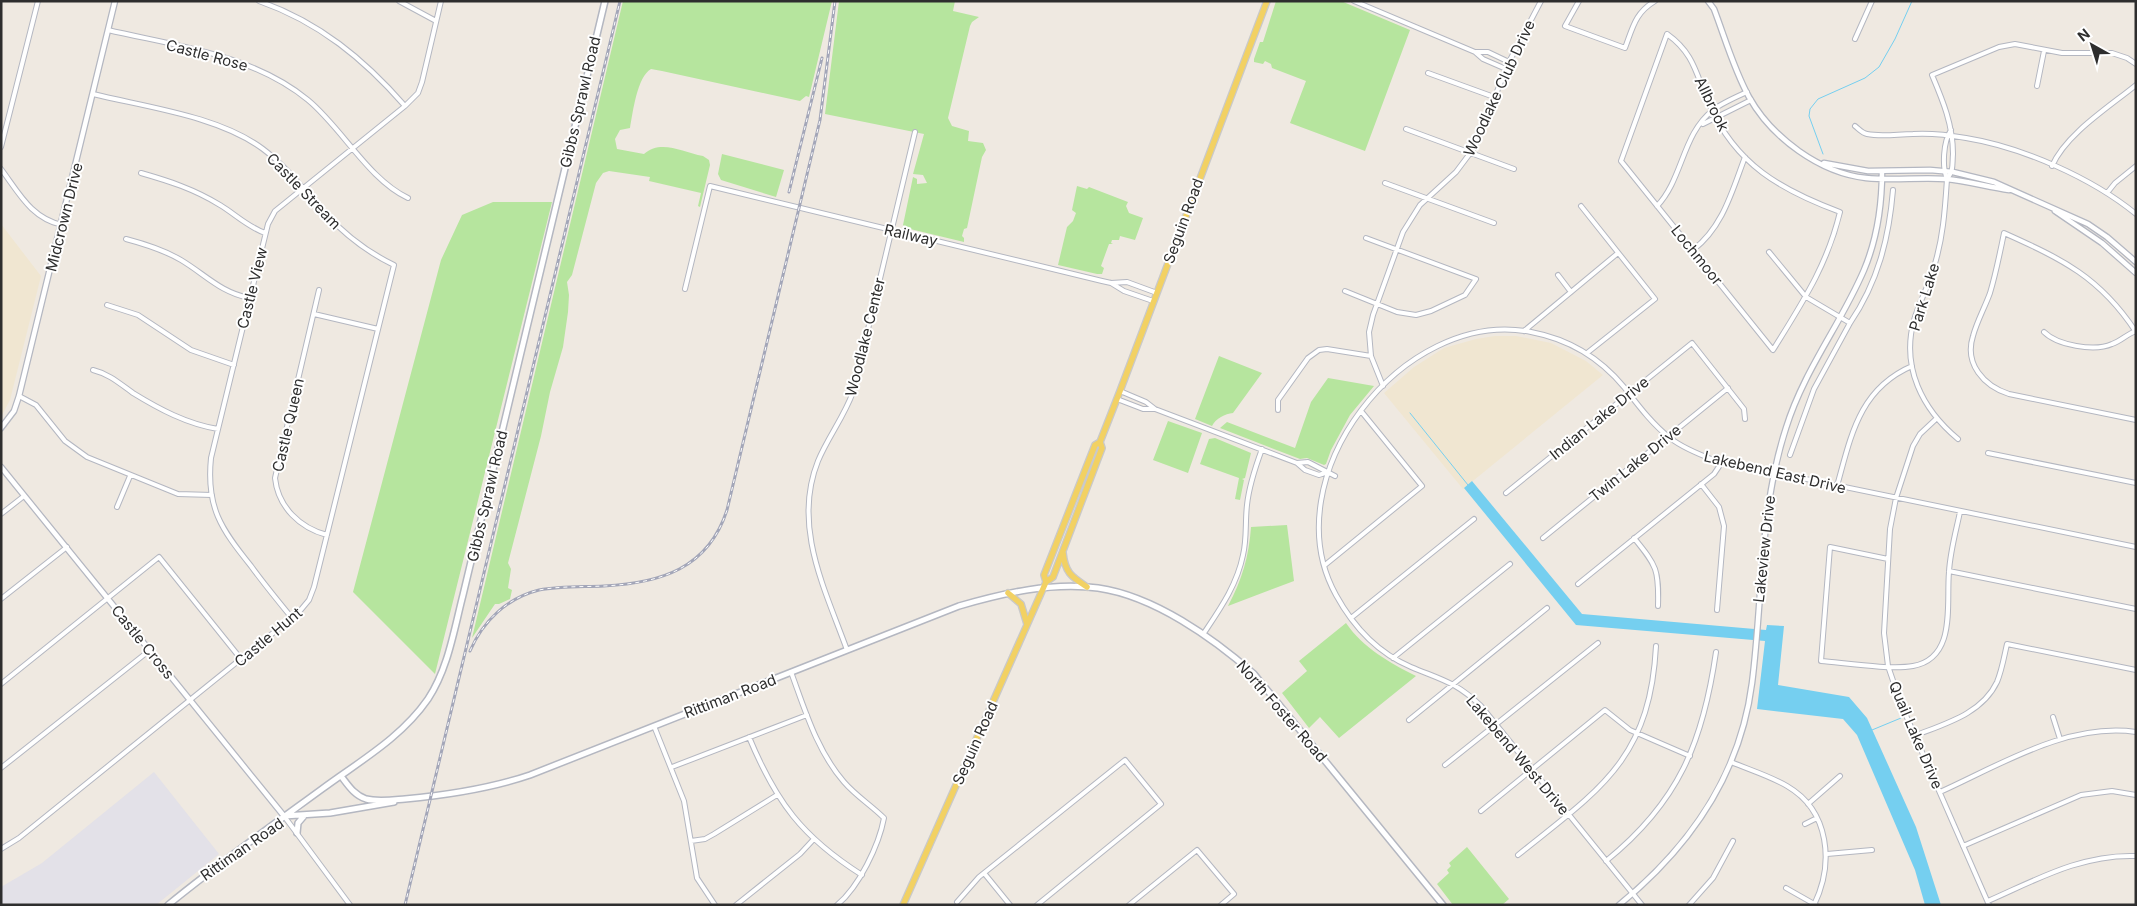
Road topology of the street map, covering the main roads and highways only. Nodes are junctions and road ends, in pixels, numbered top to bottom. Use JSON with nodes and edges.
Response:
{"nodes":[{"id":1,"x":605,"y":1,"type":"edge"},
{"id":2,"x":1267,"y":1,"type":"edge"},
{"id":3,"x":1100,"y":442,"type":"junction"},
{"id":4,"x":1063,"y":551,"type":"junction"},
{"id":5,"x":1046,"y":582,"type":"junction"},
{"id":6,"x":1088,"y":588,"type":"junction"},
{"id":7,"x":1043,"y":589,"type":"junction"},
{"id":8,"x":1008,"y":593,"type":"junction"},
{"id":9,"x":1027,"y":625,"type":"junction"},
{"id":10,"x":341,"y":776,"type":"junction"},
{"id":11,"x":414,"y":798,"type":"junction"},
{"id":12,"x":284,"y":816,"type":"junction"},
{"id":13,"x":305,"y":816,"type":"junction"},
{"id":14,"x":297,"y":833,"type":"road end"},
{"id":15,"x":168,"y":905,"type":"edge"},
{"id":16,"x":903,"y":905,"type":"edge"},
{"id":17,"x":1443,"y":905,"type":"edge"}],
"edges":[{"from":1,"to":10,"type":"main road","name":"Gibbs Sprawl Road"},
{"from":2,"to":3,"type":"main road","name":"Seguin Road"},
{"from":3,"to":4,"type":"main road","name":"Seguin Road"},
{"from":3,"to":5,"type":"main road","name":"Seguin Road"},
{"from":4,"to":5,"type":"main road","name":"Seguin Road"},
{"from":4,"to":6,"type":"main road"},
{"from":5,"to":7,"type":"main road","name":"Seguin Road"},
{"from":6,"to":7,"type":"main road","name":"North Foster Road"},
{"from":6,"to":17,"type":"main road","name":"North Foster Road"},
{"from":7,"to":8,"type":"main road","name":"Rittiman Road"},
{"from":7,"to":9,"type":"main road","name":"Seguin Road"},
{"from":8,"to":9,"type":"main road"},
{"from":8,"to":11,"type":"main road","name":"Rittiman Road"},
{"from":9,"to":16,"type":"main road","name":"Seguin Road"},
{"from":10,"to":11,"type":"main road","name":"Rittiman Road"},
{"from":10,"to":12,"type":"main road","name":"Gibbs Sprawl Road"},
{"from":11,"to":13,"type":"main road","name":"Rittiman Road"},
{"from":12,"to":13,"type":"main road","name":"Rittiman Road"},
{"from":12,"to":15,"type":"main road","name":"Rittiman Road"},
{"from":13,"to":14,"type":"main road"}]}
